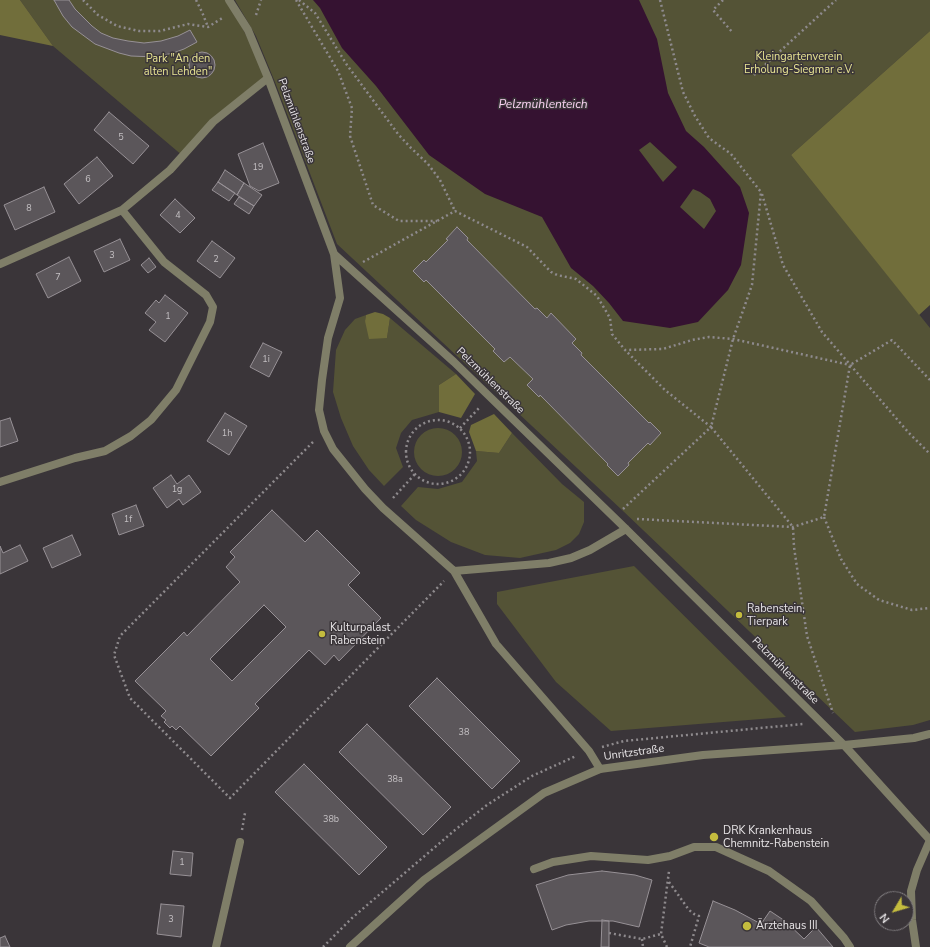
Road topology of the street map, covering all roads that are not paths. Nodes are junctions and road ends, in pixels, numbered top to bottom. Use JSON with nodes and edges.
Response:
{"nodes":[{"id":1,"x":228,"y":0,"type":"edge"},
{"id":2,"x":268,"y":78,"type":"junction"},
{"id":3,"x":122,"y":210,"type":"junction"},
{"id":4,"x":334,"y":254,"type":"junction"},
{"id":5,"x":0,"y":264,"type":"edge"},
{"id":6,"x":0,"y":482,"type":"edge"},
{"id":7,"x":626,"y":528,"type":"junction"},
{"id":8,"x":454,"y":571,"type":"junction"},
{"id":9,"x":930,"y":734,"type":"edge"},
{"id":10,"x":844,"y":745,"type":"junction"},
{"id":11,"x":600,"y":769,"type":"junction"},
{"id":12,"x":930,"y":840,"type":"edge"},
{"id":13,"x":240,"y":842,"type":"dead end"},
{"id":14,"x":534,"y":869,"type":"dead end"},
{"id":15,"x":216,"y":947,"type":"edge"},
{"id":16,"x":350,"y":947,"type":"edge"},
{"id":17,"x":850,"y":947,"type":"edge"},
{"id":18,"x":916,"y":947,"type":"edge"}],
"edges":[{"from":1,"to":2,"type":"street","name":"Pelzmühlenstraße"},
{"from":2,"to":3,"type":"street"},
{"from":2,"to":4,"type":"street","name":"Pelzmühlenstraße"},
{"from":3,"to":5,"type":"street"},
{"from":3,"to":6,"type":"street"},
{"from":4,"to":7,"type":"street","name":"Pelzmühlenstraße"},
{"from":4,"to":8,"type":"street","name":"Pelzmühlenstraße"},
{"from":7,"to":8,"type":"street"},
{"from":7,"to":10,"type":"street","name":"Pelzmühlenstraße"},
{"from":8,"to":11,"type":"street","name":"Pelzmühlenstraße"},
{"from":9,"to":10,"type":"street","name":"Unritzstraße"},
{"from":10,"to":11,"type":"street","name":"Unritzstraße"},
{"from":10,"to":12,"type":"street","name":"Pelzmühlenstraße"},
{"from":11,"to":16,"type":"street","name":"Unritzstraße"},
{"from":12,"to":18,"type":"street"},
{"from":13,"to":15,"type":"street"},
{"from":14,"to":17,"type":"street"}]}
